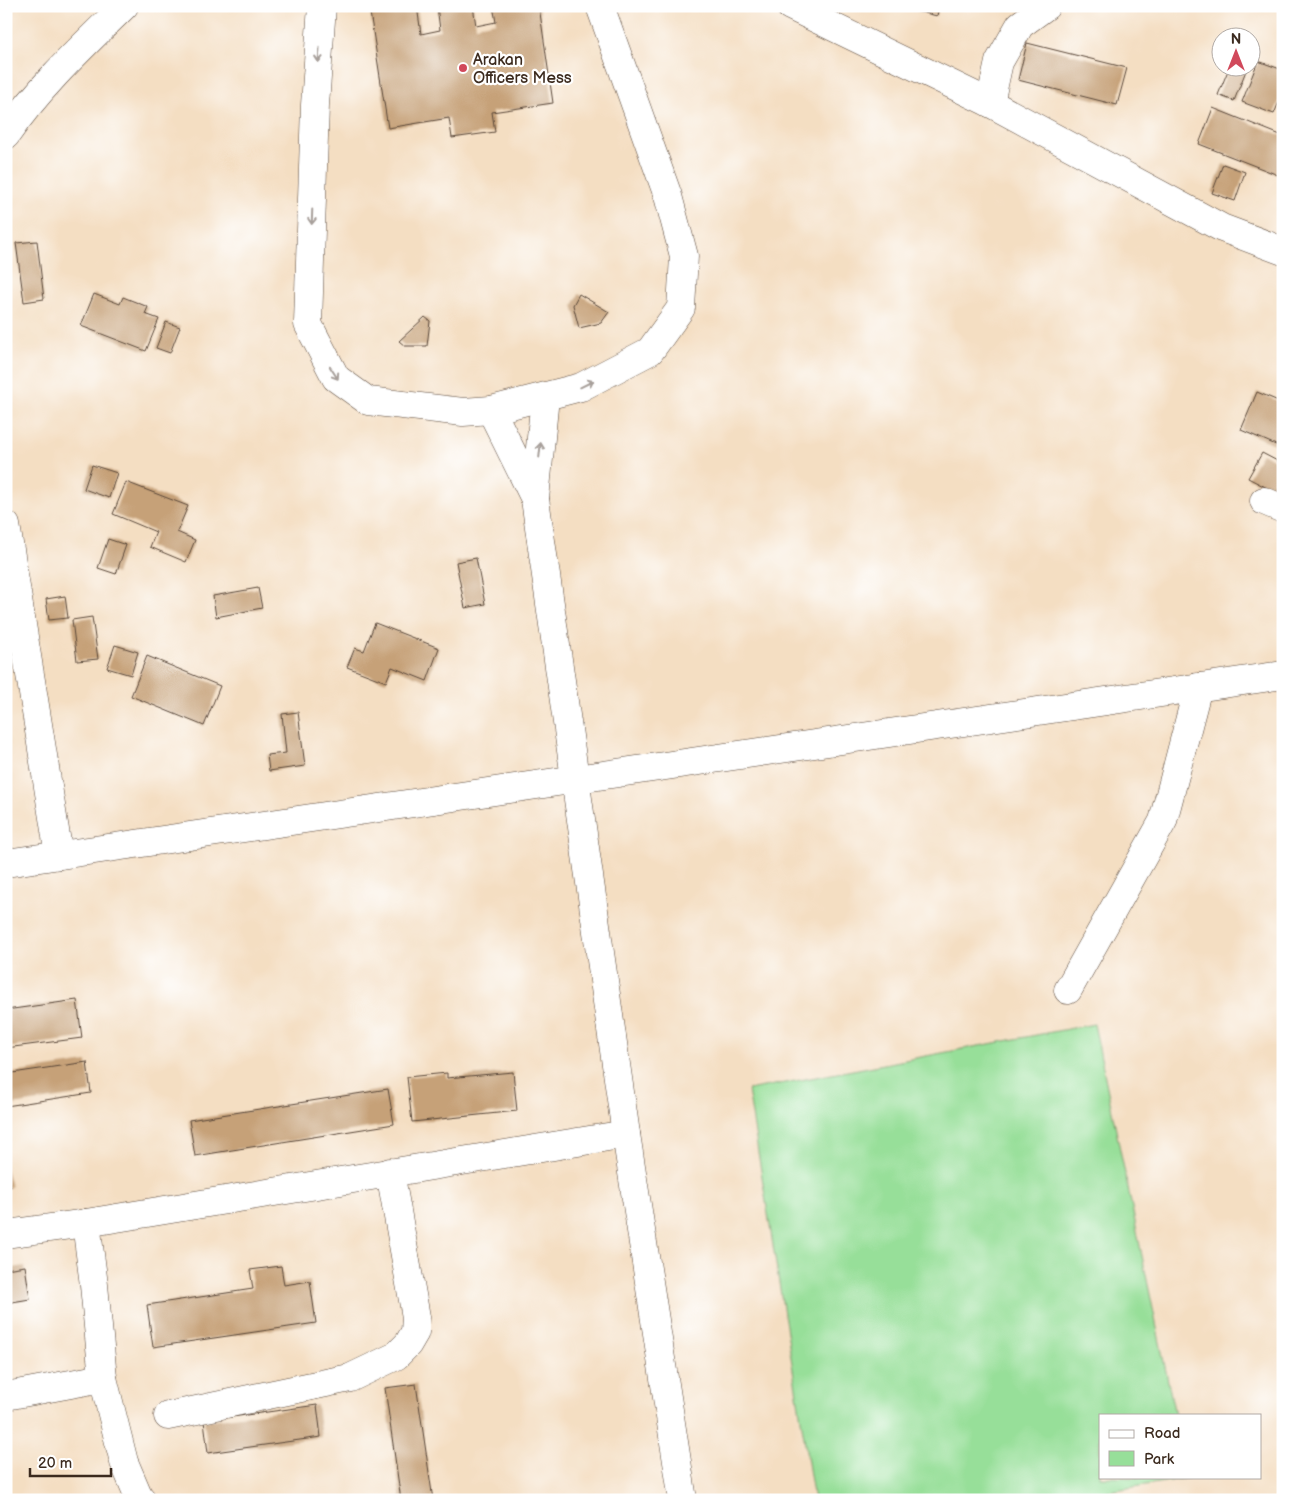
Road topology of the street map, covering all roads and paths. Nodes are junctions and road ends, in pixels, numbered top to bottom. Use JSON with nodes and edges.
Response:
{"nodes":[{"id":1,"x":124,"y":6,"type":"edge"},
{"id":2,"x":322,"y":6,"type":"edge"},
{"id":3,"x":600,"y":6,"type":"edge"},
{"id":4,"x":790,"y":6,"type":"edge"},
{"id":5,"x":1046,"y":6,"type":"edge"},
{"id":6,"x":990,"y":103,"type":"junction"},
{"id":7,"x":6,"y":135,"type":"edge"},
{"id":8,"x":1283,"y":251,"type":"edge"},
{"id":9,"x":545,"y":397,"type":"junction"},
{"id":10,"x":491,"y":410,"type":"junction"},
{"id":11,"x":535,"y":499,"type":"junction"},
{"id":12,"x":6,"y":526,"type":"edge"},
{"id":13,"x":1283,"y":675,"type":"edge"},
{"id":14,"x":1198,"y":687,"type":"junction"},
{"id":15,"x":576,"y":779,"type":"junction"},
{"id":16,"x":59,"y":855,"type":"junction"},
{"id":17,"x":6,"y":863,"type":"edge"},
{"id":18,"x":1068,"y":990,"type":"dead end"},
{"id":19,"x":626,"y":1134,"type":"junction"},
{"id":20,"x":390,"y":1172,"type":"junction"},
{"id":21,"x":86,"y":1223,"type":"junction"},
{"id":22,"x":6,"y":1234,"type":"edge"},
{"id":23,"x":102,"y":1378,"type":"junction"},
{"id":24,"x":6,"y":1396,"type":"edge"},
{"id":25,"x":168,"y":1416,"type":"dead end"},
{"id":26,"x":142,"y":1500,"type":"edge"},
{"id":27,"x":683,"y":1500,"type":"edge"}],
"edges":[{"from":1,"to":7,"type":"street"},
{"from":2,"to":10,"type":"street","one_way":true},
{"from":9,"to":3,"type":"street","one_way":true},
{"from":4,"to":6,"type":"street"},
{"from":5,"to":6,"type":"street"},
{"from":6,"to":8,"type":"street"},
{"from":9,"to":10,"type":"street"},
{"from":11,"to":9,"type":"street","one_way":true},
{"from":10,"to":11,"type":"street"},
{"from":11,"to":15,"type":"street"},
{"from":12,"to":16,"type":"street"},
{"from":13,"to":14,"type":"street"},
{"from":14,"to":15,"type":"street"},
{"from":14,"to":18,"type":"street"},
{"from":15,"to":16,"type":"street"},
{"from":15,"to":19,"type":"street"},
{"from":16,"to":17,"type":"street"},
{"from":19,"to":20,"type":"street"},
{"from":19,"to":27,"type":"street"},
{"from":20,"to":21,"type":"street"},
{"from":20,"to":25,"type":"street"},
{"from":21,"to":22,"type":"street"},
{"from":21,"to":23,"type":"street"},
{"from":23,"to":24,"type":"street"},
{"from":23,"to":26,"type":"street"}]}
